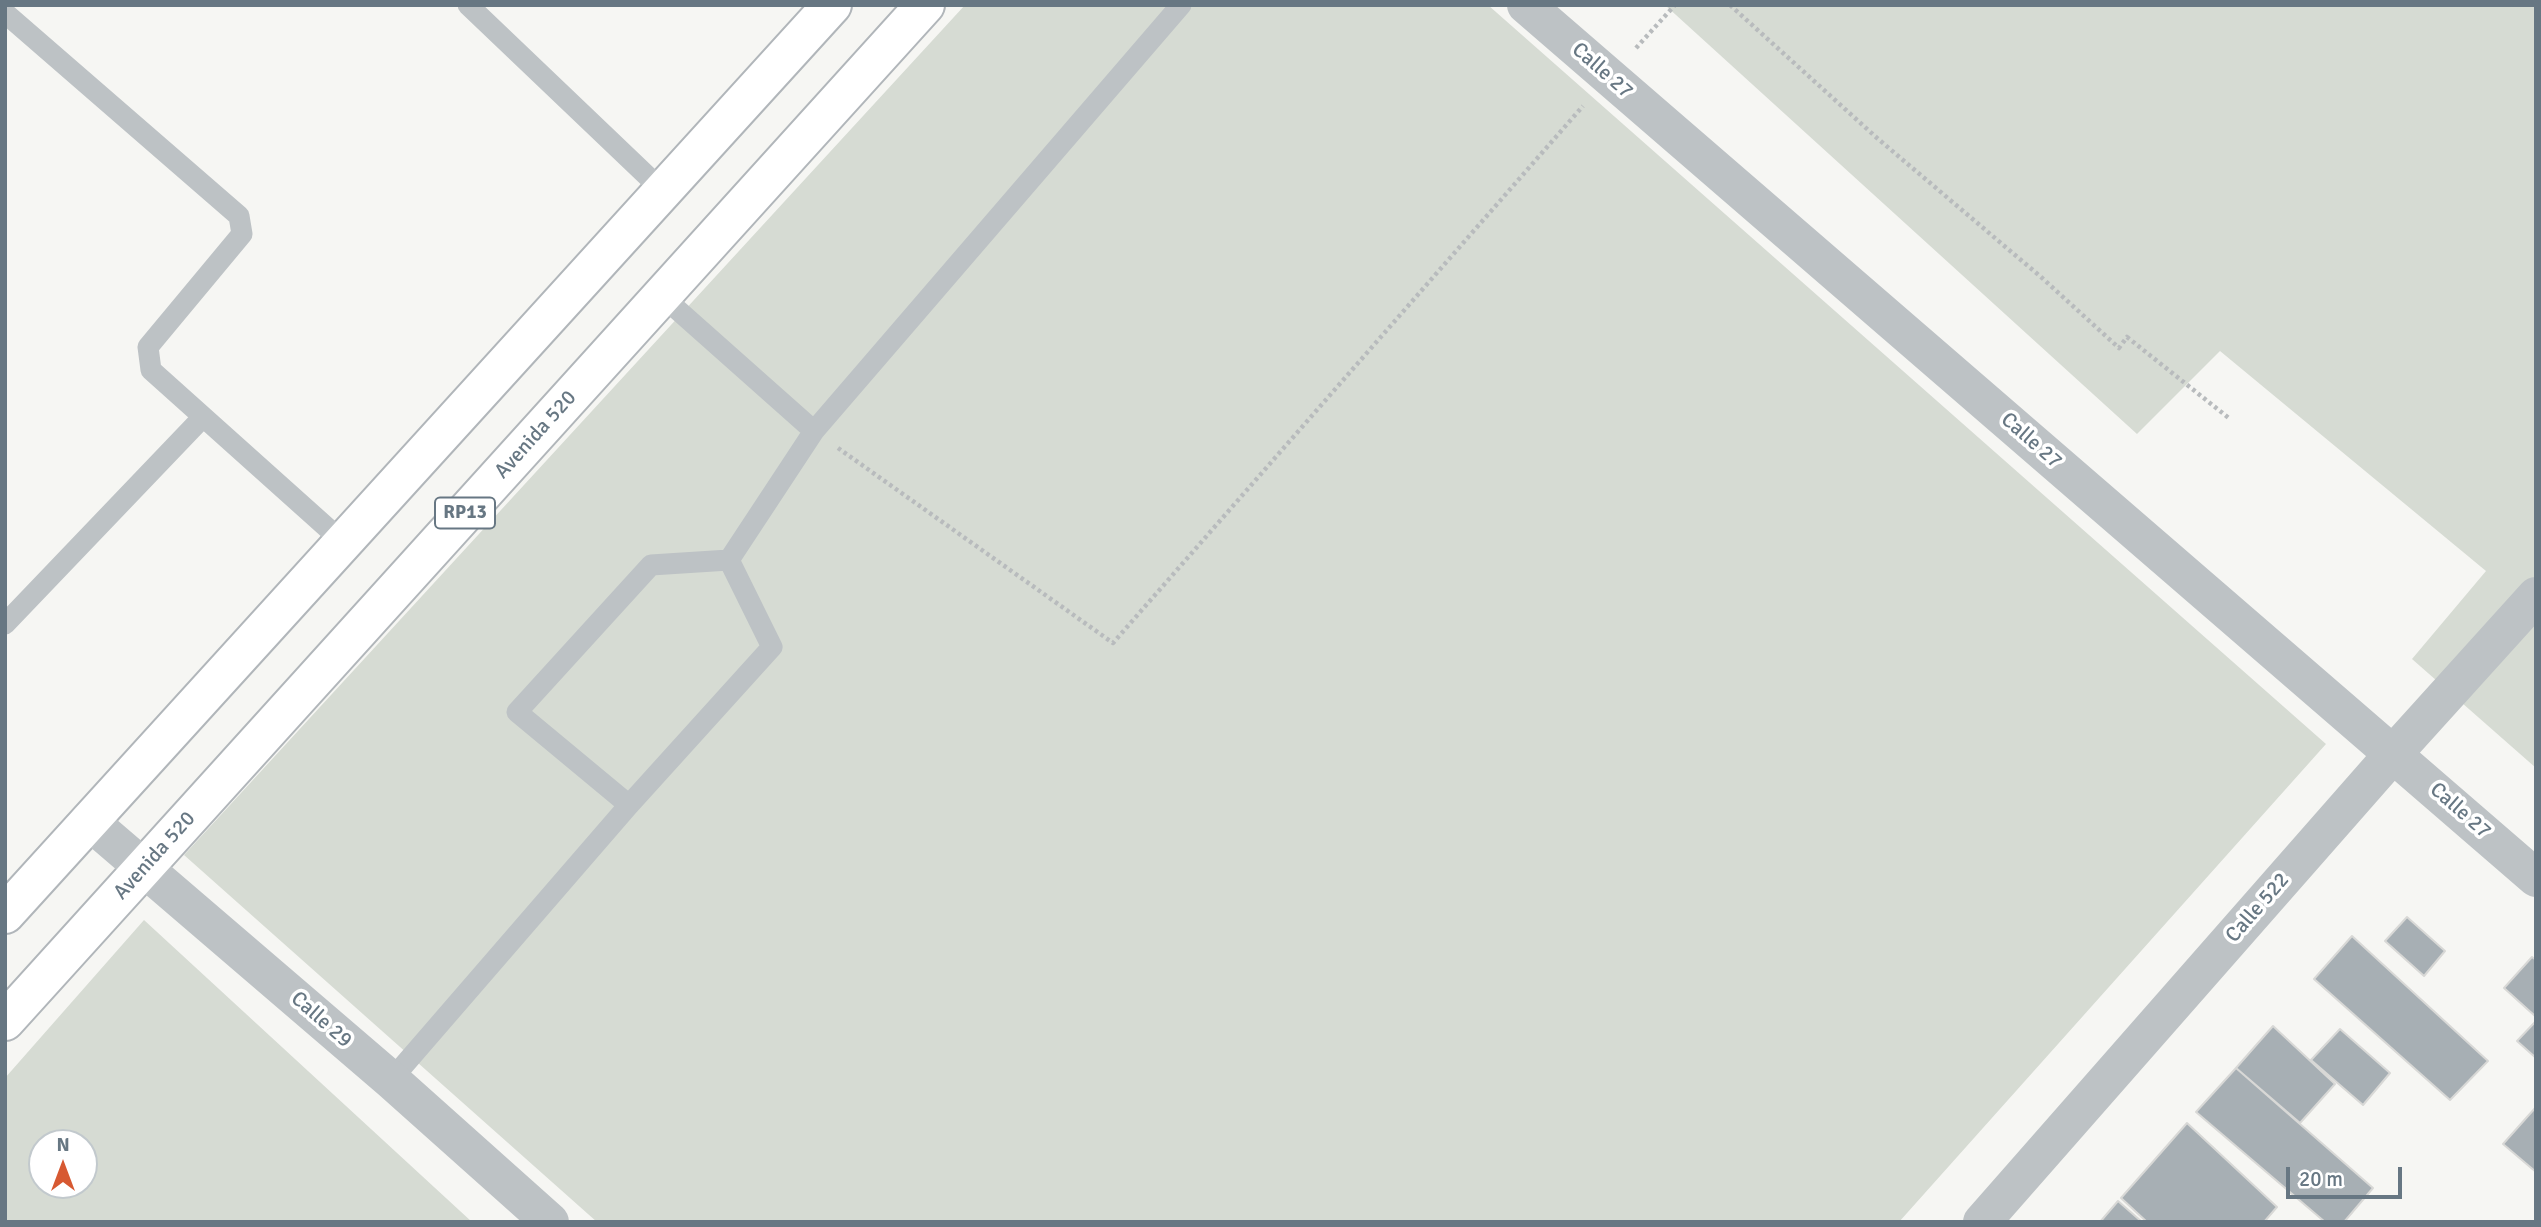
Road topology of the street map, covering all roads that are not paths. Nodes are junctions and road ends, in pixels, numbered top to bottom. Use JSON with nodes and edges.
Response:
{"nodes":[{"id":1,"x":468,"y":5,"type":"edge"},
{"id":2,"x":832,"y":5,"type":"edge"},
{"id":3,"x":925,"y":5,"type":"edge"},
{"id":4,"x":1181,"y":5,"type":"edge"},
{"id":5,"x":1526,"y":5,"type":"edge"},
{"id":6,"x":5,"y":13,"type":"edge"},
{"id":7,"x":664,"y":192,"type":"junction"},
{"id":8,"x":662,"y":296,"type":"junction"},
{"id":9,"x":203,"y":417,"type":"junction"},
{"id":10,"x":814,"y":431,"type":"junction"},
{"id":11,"x":343,"y":542,"type":"junction"},
{"id":12,"x":729,"y":560,"type":"junction"},
{"id":13,"x":2536,"y":596,"type":"edge"},
{"id":14,"x":5,"y":624,"type":"edge"},
{"id":15,"x":2394,"y":753,"type":"junction"},
{"id":16,"x":629,"y":805,"type":"junction"},
{"id":17,"x":89,"y":821,"type":"junction"},
{"id":18,"x":145,"y":867,"type":"junction"},
{"id":19,"x":2536,"y":878,"type":"edge"},
{"id":20,"x":5,"y":914,"type":"edge"},
{"id":21,"x":5,"y":1021,"type":"edge"},
{"id":22,"x":391,"y":1080,"type":"junction"},
{"id":23,"x":550,"y":1222,"type":"edge"},
{"id":24,"x":1982,"y":1222,"type":"edge"}],
"edges":[{"from":1,"to":7,"type":"lane"},
{"from":2,"to":7,"type":"main road"},
{"from":3,"to":8,"type":"main road","name":"Avenida 520","number":"RP13"},
{"from":4,"to":10,"type":"lane"},
{"from":5,"to":15,"type":"street","name":"Calle 27"},
{"from":6,"to":9,"type":"lane"},
{"from":7,"to":11,"type":"main road"},
{"from":8,"to":10,"type":"lane"},
{"from":8,"to":18,"type":"main road","name":"Avenida 520","number":"RP13"},
{"from":9,"to":11,"type":"lane"},
{"from":9,"to":14,"type":"lane"},
{"from":10,"to":12,"type":"lane"},
{"from":11,"to":17,"type":"main road"},
{"from":12,"to":16,"type":"lane"},
{"from":12,"to":16,"type":"lane"},
{"from":13,"to":15,"type":"street","name":"Calle 522"},
{"from":15,"to":19,"type":"street","name":"Calle 27"},
{"from":15,"to":24,"type":"street","name":"Calle 522"},
{"from":16,"to":22,"type":"lane"},
{"from":17,"to":18,"type":"street","name":"Calle 29"},
{"from":17,"to":20,"type":"main road"},
{"from":18,"to":21,"type":"main road","name":"Avenida 520","number":"RP13"},
{"from":18,"to":22,"type":"street","name":"Calle 29"},
{"from":22,"to":23,"type":"street","name":"Calle 29"}]}
